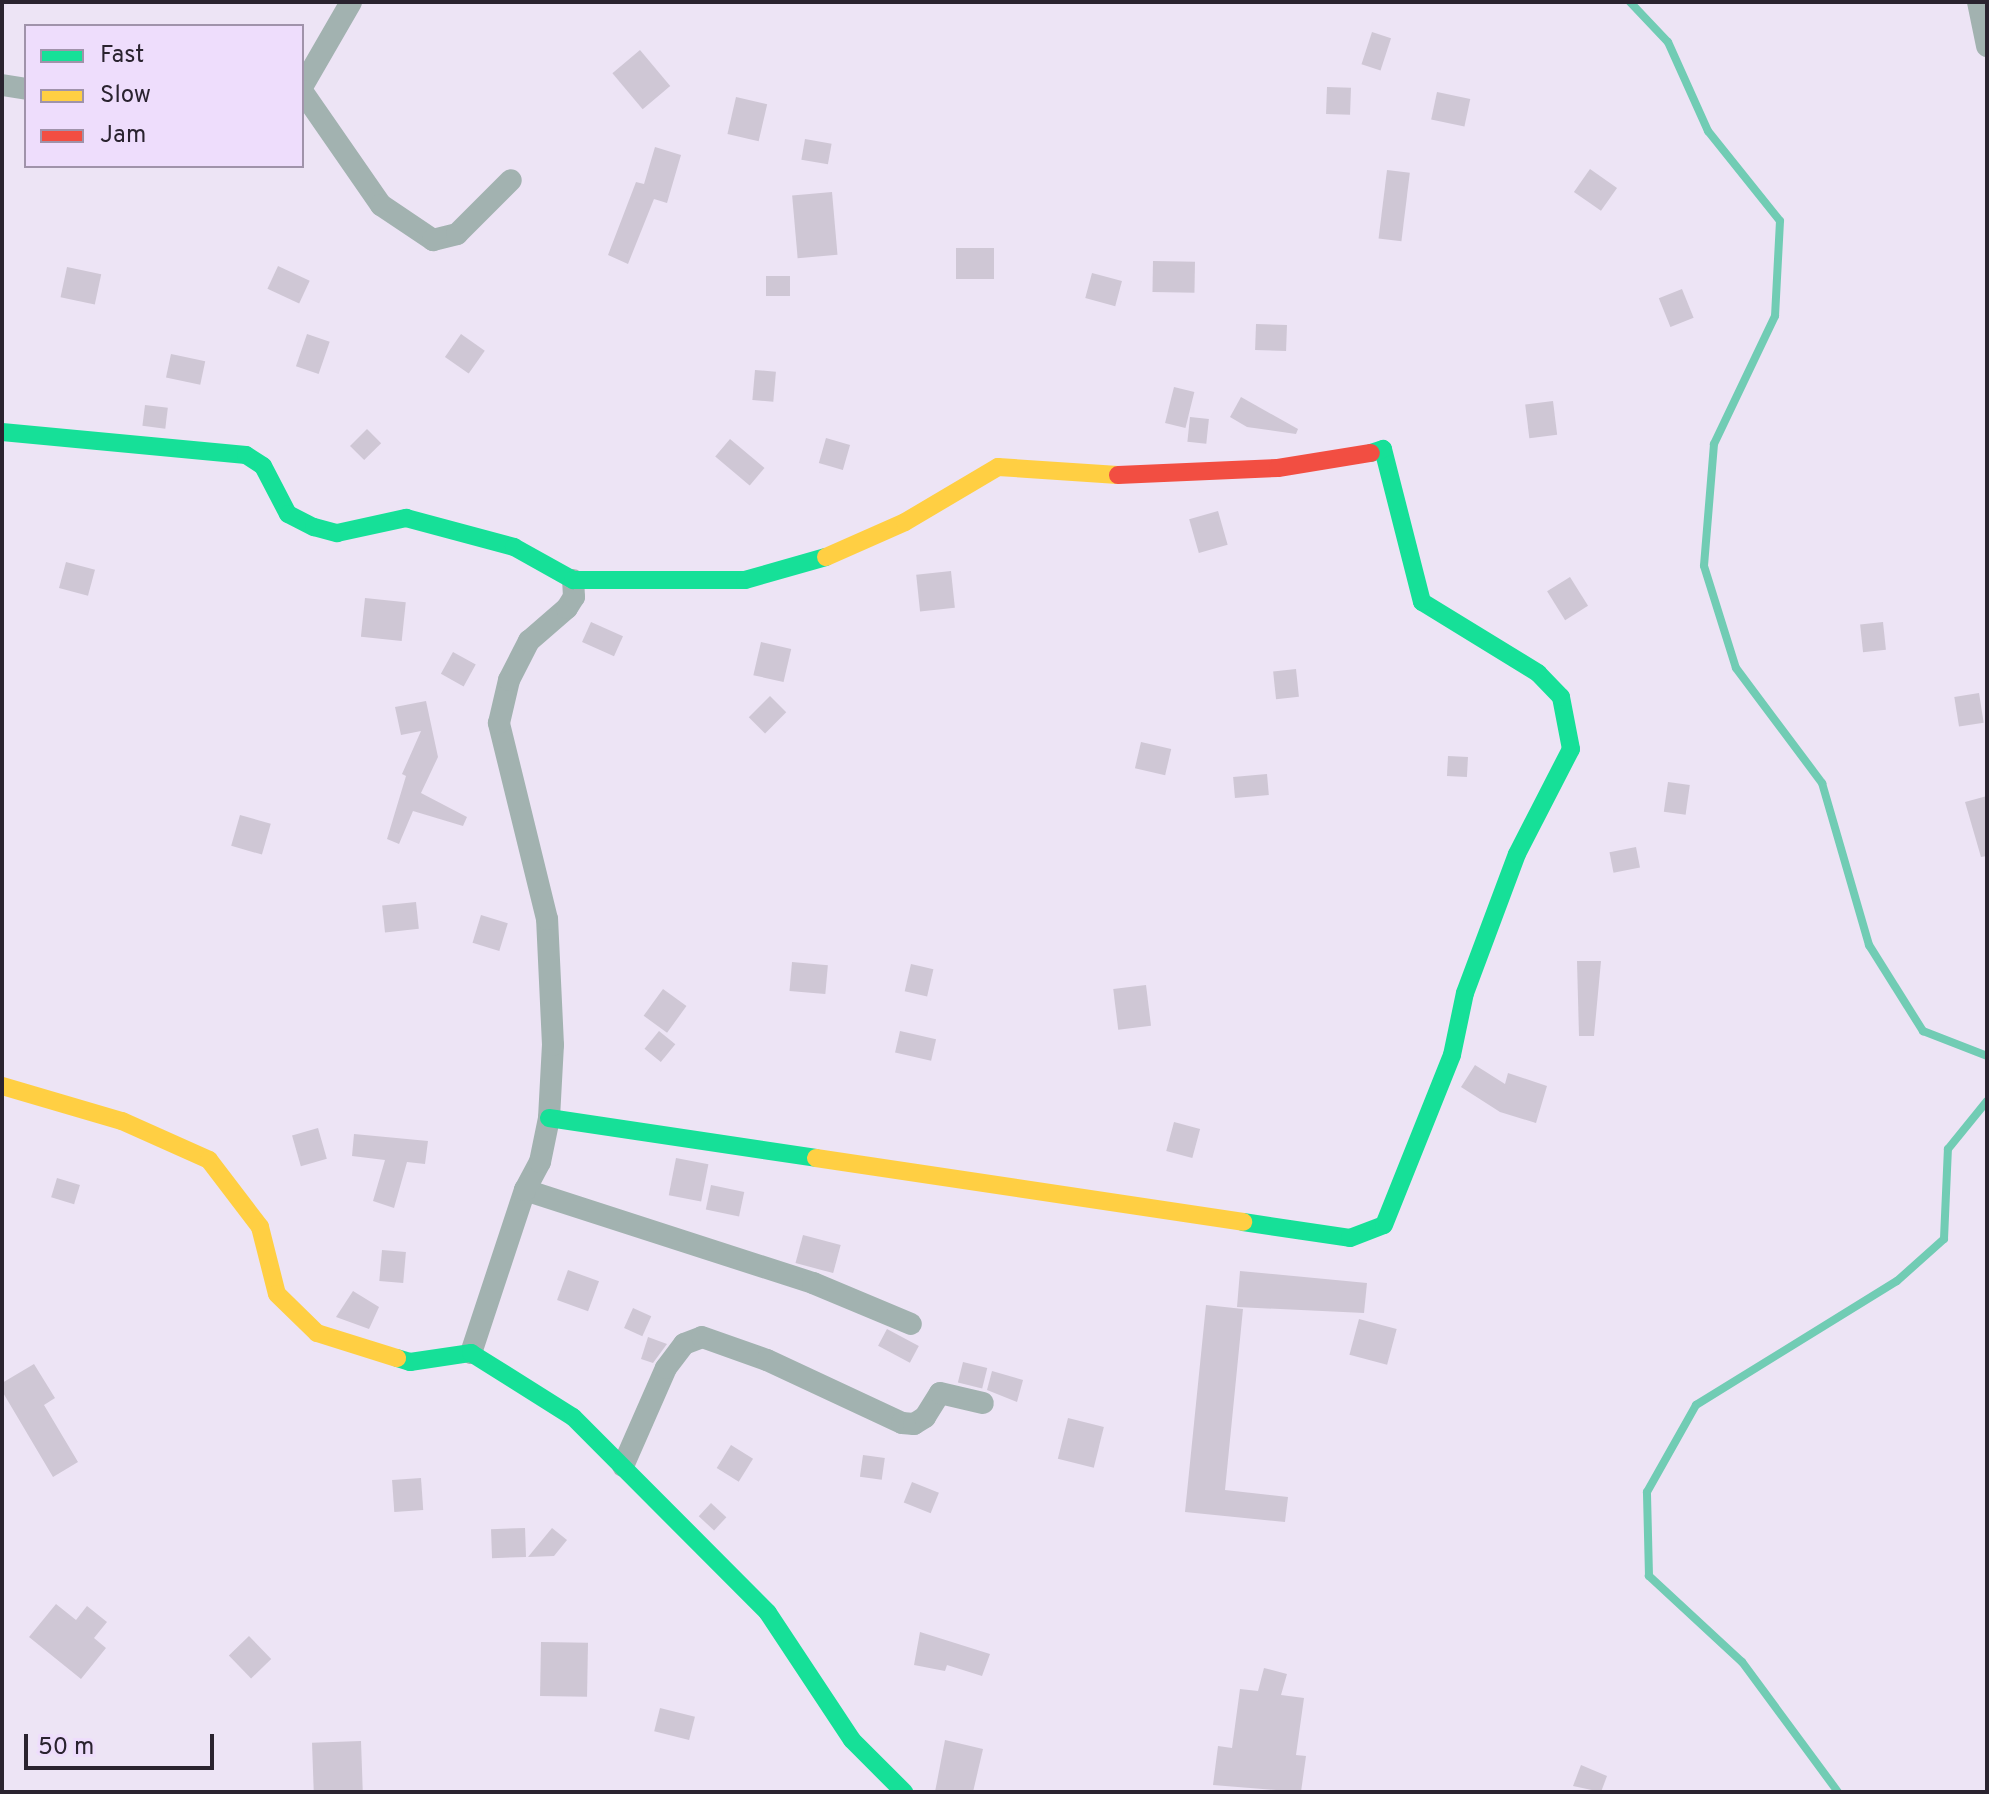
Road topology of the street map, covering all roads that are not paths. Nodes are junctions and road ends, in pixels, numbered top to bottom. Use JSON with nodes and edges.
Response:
{"nodes":[{"id":1,"x":351,"y":2,"type":"edge"},
{"id":2,"x":1978,"y":2,"type":"edge"},
{"id":3,"x":1987,"y":46,"type":"edge"},
{"id":4,"x":2,"y":85,"type":"edge"},
{"id":5,"x":304,"y":85,"type":"edge"},
{"id":6,"x":24,"y":89,"type":"edge"},
{"id":7,"x":304,"y":92,"type":"edge"},
{"id":8,"x":511,"y":180,"type":"dead end"},
{"id":9,"x":2,"y":432,"type":"edge"},
{"id":10,"x":573,"y":580,"type":"junction"},
{"id":11,"x":2,"y":1086,"type":"edge"},
{"id":12,"x":549,"y":1118,"type":"junction"},
{"id":13,"x":525,"y":1190,"type":"junction"},
{"id":14,"x":911,"y":1324,"type":"dead end"},
{"id":15,"x":471,"y":1353,"type":"junction"},
{"id":16,"x":983,"y":1403,"type":"dead end"},
{"id":17,"x":623,"y":1466,"type":"junction"},
{"id":18,"x":904,"y":1792,"type":"edge"}],
"edges":[{"from":1,"to":5,"type":"street"},
{"from":2,"to":3,"type":"street"},
{"from":4,"to":6,"type":"street"},
{"from":7,"to":8,"type":"street"},
{"from":9,"to":10,"type":"street"},
{"from":10,"to":12,"type":"street"},
{"from":10,"to":12,"type":"street"},
{"from":11,"to":15,"type":"street"},
{"from":12,"to":13,"type":"street"},
{"from":13,"to":14,"type":"street"},
{"from":13,"to":15,"type":"street"},
{"from":15,"to":17,"type":"street"},
{"from":16,"to":17,"type":"street"},
{"from":17,"to":18,"type":"street"}]}
